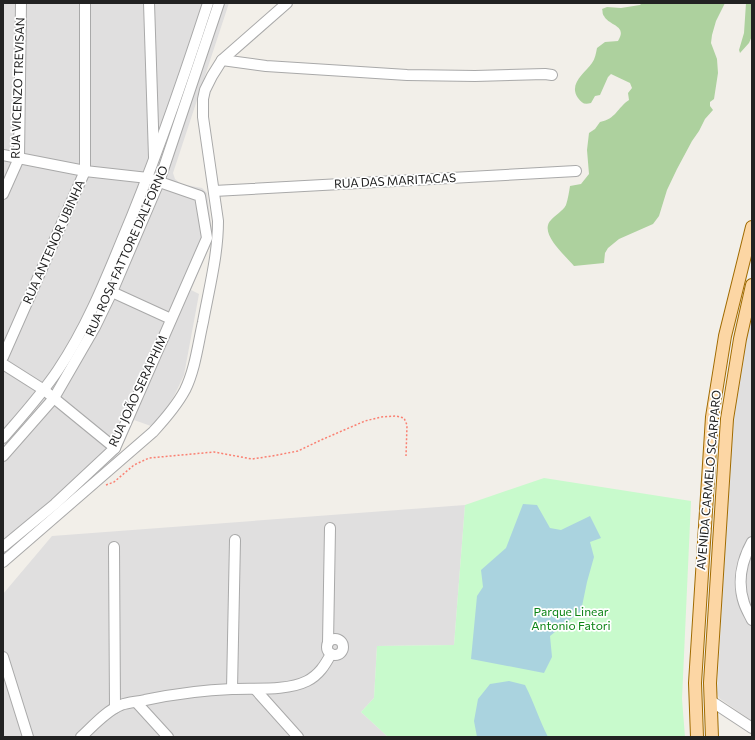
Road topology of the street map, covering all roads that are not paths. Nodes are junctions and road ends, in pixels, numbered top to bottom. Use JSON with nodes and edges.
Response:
{"nodes":[{"id":1,"x":21,"y":3,"type":"edge"},
{"id":2,"x":85,"y":3,"type":"edge"},
{"id":3,"x":148,"y":3,"type":"edge"},
{"id":4,"x":208,"y":3,"type":"edge"},
{"id":5,"x":219,"y":3,"type":"edge"},
{"id":6,"x":287,"y":3,"type":"edge"},
{"id":7,"x":222,"y":60,"type":"junction"},
{"id":8,"x":552,"y":75,"type":"dead end"},
{"id":9,"x":185,"y":89,"type":"junction"},
{"id":10,"x":3,"y":155,"type":"edge"},
{"id":11,"x":19,"y":158,"type":"junction"},
{"id":12,"x":154,"y":162,"type":"junction"},
{"id":13,"x":85,"y":171,"type":"junction"},
{"id":14,"x":576,"y":171,"type":"dead end"},
{"id":15,"x":148,"y":178,"type":"junction"},
{"id":16,"x":160,"y":182,"type":"junction"},
{"id":17,"x":214,"y":191,"type":"junction"},
{"id":18,"x":3,"y":194,"type":"edge"},
{"id":19,"x":752,"y":227,"type":"edge"},
{"id":20,"x":752,"y":286,"type":"edge"},
{"id":21,"x":112,"y":292,"type":"junction"},
{"id":22,"x":171,"y":320,"type":"junction"},
{"id":23,"x":3,"y":357,"type":"edge"},
{"id":24,"x":3,"y":364,"type":"edge"},
{"id":25,"x":44,"y":390,"type":"junction"},
{"id":26,"x":54,"y":398,"type":"junction"},
{"id":27,"x":3,"y":438,"type":"edge"},
{"id":28,"x":115,"y":448,"type":"junction"},
{"id":29,"x":3,"y":456,"type":"edge"},
{"id":30,"x":330,"y":528,"type":"dead end"},
{"id":31,"x":235,"y":540,"type":"dead end"},
{"id":32,"x":752,"y":542,"type":"edge"},
{"id":33,"x":3,"y":547,"type":"edge"},
{"id":34,"x":114,"y":548,"type":"dead end"},
{"id":35,"x":3,"y":562,"type":"edge"},
{"id":36,"x":752,"y":620,"type":"edge"},
{"id":37,"x":328,"y":642,"type":"junction"},
{"id":38,"x":331,"y":654,"type":"junction"},
{"id":39,"x":3,"y":657,"type":"edge"},
{"id":40,"x":232,"y":689,"type":"junction"},
{"id":41,"x":255,"y":689,"type":"junction"},
{"id":42,"x":711,"y":701,"type":"junction"},
{"id":43,"x":136,"y":702,"type":"junction"},
{"id":44,"x":115,"y":708,"type":"junction"},
{"id":45,"x":752,"y":728,"type":"edge"},
{"id":46,"x":28,"y":737,"type":"edge"},
{"id":47,"x":81,"y":737,"type":"edge"},
{"id":48,"x":168,"y":737,"type":"edge"},
{"id":49,"x":298,"y":737,"type":"edge"},
{"id":50,"x":697,"y":737,"type":"edge"},
{"id":51,"x":712,"y":737,"type":"edge"}],
"edges":[{"from":1,"to":11,"type":"street","name":"RUA VICENZO TREVISAN"},
{"from":2,"to":13,"type":"street","name":"RUA ANTENOR UBINHA"},
{"from":3,"to":12,"type":"street"},
{"from":4,"to":9,"type":"street","name":"RUA ROSA FATTORE DALFORNO"},
{"from":5,"to":9,"type":"street","name":"RUA ROSA FATTORE DALFORNO"},
{"from":6,"to":7,"type":"street"},
{"from":7,"to":8,"type":"street"},
{"from":7,"to":17,"type":"street"},
{"from":9,"to":12,"type":"street","name":"RUA ROSA FATTORE DALFORNO"},
{"from":9,"to":16,"type":"street","name":"RUA ROSA FATTORE DALFORNO"},
{"from":10,"to":11,"type":"street"},
{"from":11,"to":13,"type":"street"},
{"from":11,"to":18,"type":"street","name":"RUA VICENZO TREVISAN"},
{"from":12,"to":15,"type":"street","name":"RUA ROSA FATTORE DALFORNO"},
{"from":13,"to":15,"type":"street"},
{"from":13,"to":23,"type":"street","name":"RUA ANTENOR UBINHA"},
{"from":14,"to":17,"type":"street","name":"RUA DAS MARITACAS"},
{"from":15,"to":16,"type":"street"},
{"from":15,"to":25,"type":"street","name":"RUA ROSA FATTORE DALFORNO"},
{"from":16,"to":21,"type":"street","name":"RUA ROSA FATTORE DALFORNO"},
{"from":16,"to":22,"type":"street","name":"RUA JOÃO SERAPHIM"},
{"from":17,"to":35,"type":"street"},
{"from":19,"to":50,"type":"main road","name":"AVENIDA CARMELO SCARPARO"},
{"from":20,"to":42,"type":"main road","name":"AVENIDA CARMELO SCARPARO"},
{"from":21,"to":22,"type":"street"},
{"from":21,"to":26,"type":"street","name":"RUA ROSA FATTORE DALFORNO"},
{"from":22,"to":28,"type":"street","name":"RUA JOÃO SERAPHIM"},
{"from":24,"to":25,"type":"street"},
{"from":25,"to":26,"type":"street"},
{"from":25,"to":27,"type":"street","name":"RUA ROSA FATTORE DALFORNO"},
{"from":26,"to":28,"type":"street"},
{"from":26,"to":29,"type":"street","name":"RUA ROSA FATTORE DALFORNO"},
{"from":28,"to":33,"type":"street","name":"RUA JOÃO SERAPHIM"},
{"from":30,"to":37,"type":"street"},
{"from":31,"to":40,"type":"street"},
{"from":32,"to":36,"type":"street"},
{"from":34,"to":44,"type":"street"},
{"from":37,"to":38,"type":"street"},
{"from":37,"to":38,"type":"street"},
{"from":38,"to":41,"type":"street"},
{"from":39,"to":46,"type":"street"},
{"from":40,"to":41,"type":"street"},
{"from":40,"to":43,"type":"street"},
{"from":41,"to":49,"type":"street"},
{"from":42,"to":45,"type":"street"},
{"from":42,"to":51,"type":"main road","name":"AVENIDA CARMELO SCARPARO"},
{"from":43,"to":44,"type":"street"},
{"from":43,"to":48,"type":"street"},
{"from":44,"to":47,"type":"street"}]}
